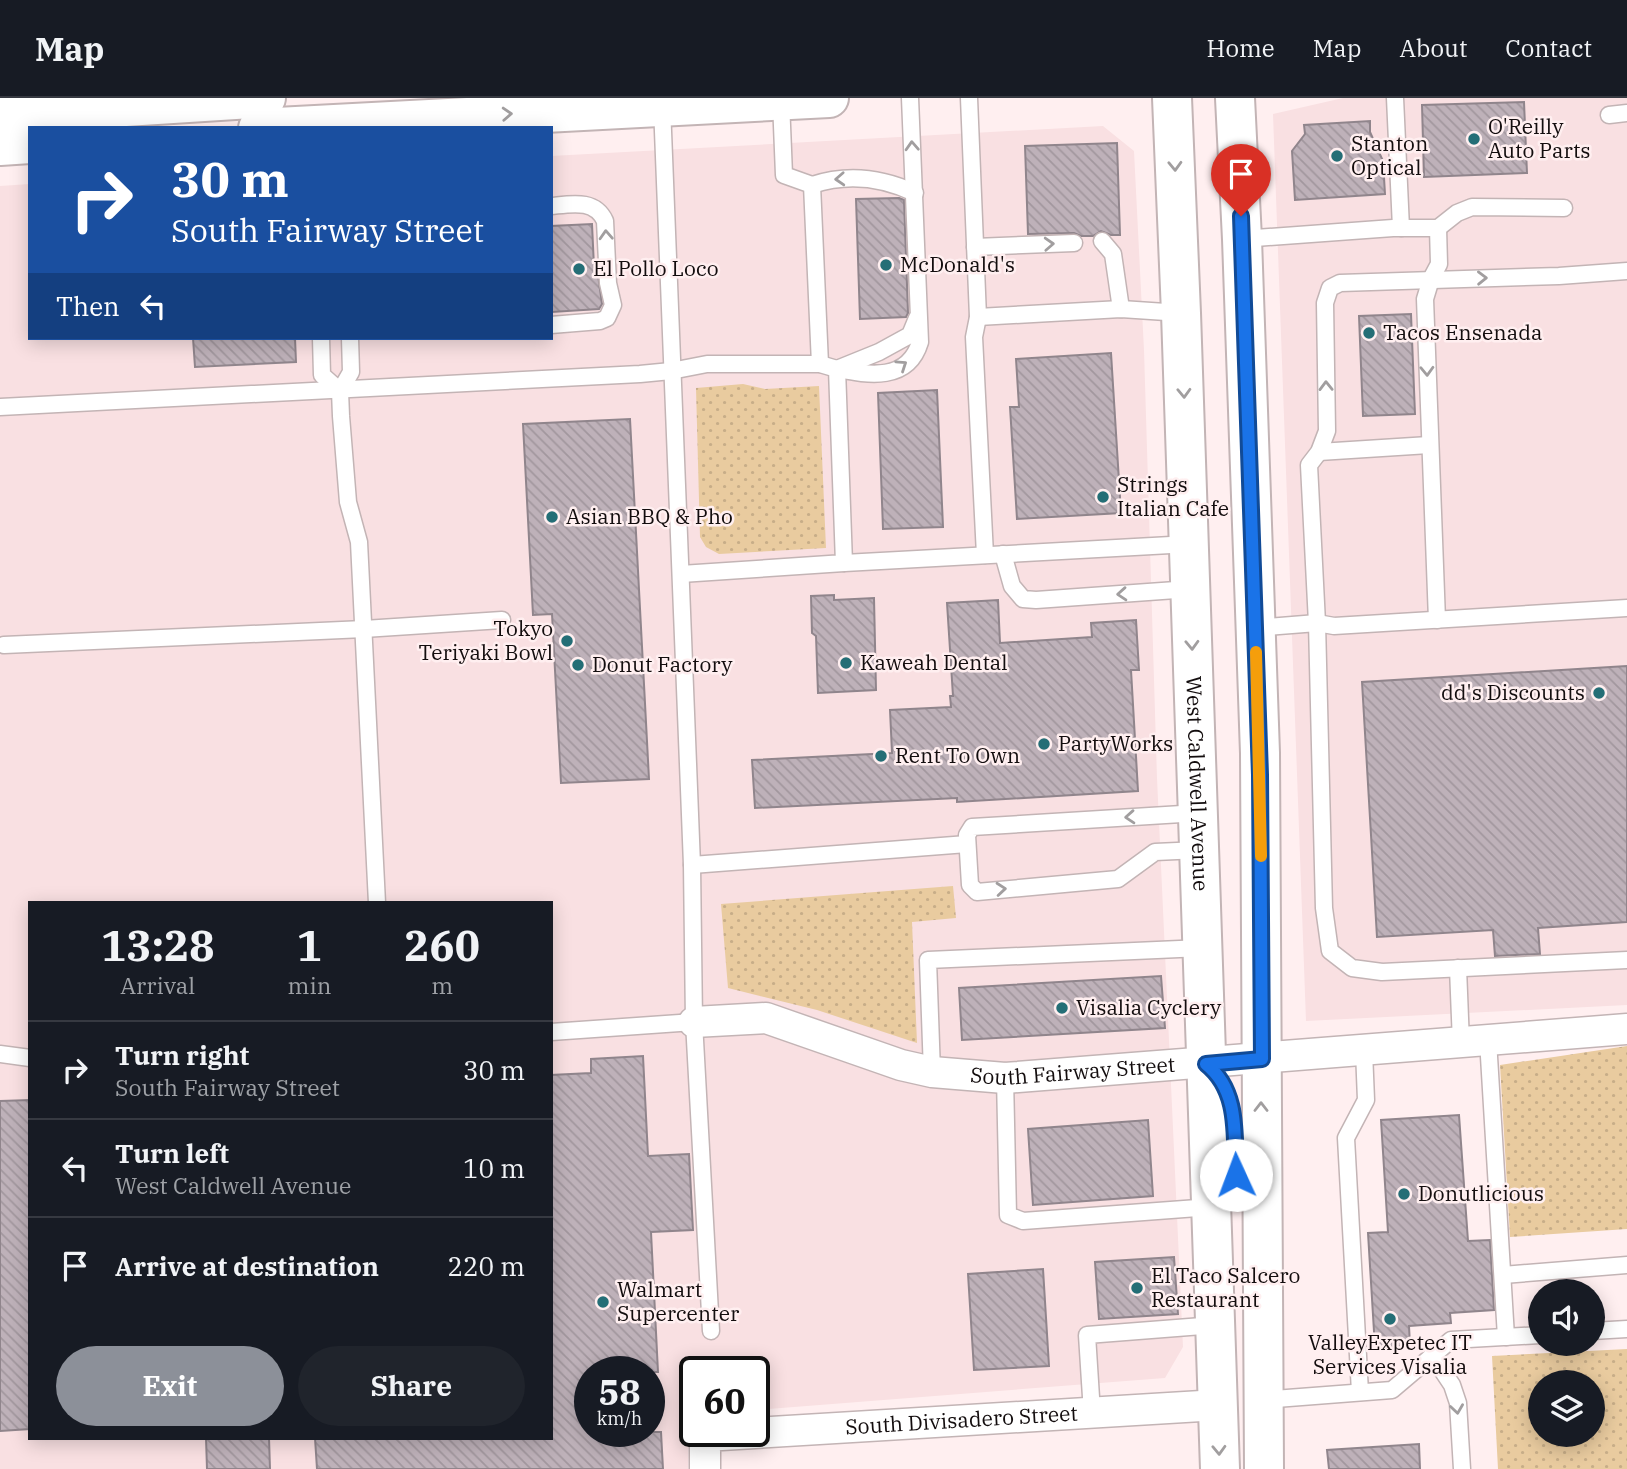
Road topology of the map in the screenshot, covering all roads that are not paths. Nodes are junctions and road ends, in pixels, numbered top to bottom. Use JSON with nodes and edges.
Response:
{"nodes":[{"id":1,"x":266,"y":98,"type":"edge"},
{"id":2,"x":829,"y":98,"type":"edge"},
{"id":3,"x":910,"y":98,"type":"edge"},
{"id":4,"x":969,"y":98,"type":"edge"},
{"id":5,"x":1172,"y":98,"type":"edge"},
{"id":6,"x":1235,"y":98,"type":"edge"},
{"id":7,"x":1395,"y":98,"type":"edge"},
{"id":8,"x":781,"y":101,"type":"junction"},
{"id":9,"x":662,"y":106,"type":"junction"},
{"id":10,"x":1627,"y":113,"type":"edge"},
{"id":11,"x":0,"y":115,"type":"edge"},
{"id":12,"x":1609,"y":115,"type":"dead end"},
{"id":13,"x":317,"y":119,"type":"edge"},
{"id":14,"x":271,"y":126,"type":"edge"},
{"id":15,"x":28,"y":144,"type":"edge"},
{"id":16,"x":0,"y":146,"type":"edge"},
{"id":17,"x":812,"y":185,"type":"junction"},
{"id":18,"x":915,"y":193,"type":"junction"},
{"id":19,"x":553,"y":206,"type":"edge"},
{"id":20,"x":1564,"y":208,"type":"dead end"},
{"id":21,"x":1401,"y":228,"type":"junction"},
{"id":22,"x":1438,"y":228,"type":"junction"},
{"id":23,"x":1242,"y":239,"type":"junction"},
{"id":24,"x":1102,"y":242,"type":"dead end"},
{"id":25,"x":1074,"y":243,"type":"dead end"},
{"id":26,"x":975,"y":247,"type":"junction"},
{"id":27,"x":1627,"y":271,"type":"edge"},
{"id":28,"x":1431,"y":279,"type":"junction"},
{"id":29,"x":1121,"y":309,"type":"junction"},
{"id":30,"x":1181,"y":313,"type":"junction"},
{"id":31,"x":919,"y":314,"type":"junction"},
{"id":32,"x":978,"y":317,"type":"junction"},
{"id":33,"x":553,"y":326,"type":"edge"},
{"id":34,"x":321,"y":340,"type":"edge"},
{"id":35,"x":350,"y":340,"type":"edge"},
{"id":36,"x":820,"y":364,"type":"junction"},
{"id":37,"x":836,"y":369,"type":"junction"},
{"id":38,"x":671,"y":372,"type":"junction"},
{"id":39,"x":340,"y":391,"type":"junction"},
{"id":40,"x":0,"y":407,"type":"edge"},
{"id":41,"x":1429,"y":445,"type":"junction"},
{"id":42,"x":1319,"y":452,"type":"junction"},
{"id":43,"x":1189,"y":544,"type":"junction"},
{"id":44,"x":1003,"y":554,"type":"junction"},
{"id":45,"x":985,"y":555,"type":"junction"},
{"id":46,"x":844,"y":563,"type":"junction"},
{"id":47,"x":681,"y":574,"type":"junction"},
{"id":48,"x":1190,"y":589,"type":"junction"},
{"id":49,"x":1627,"y":608,"type":"edge"},
{"id":50,"x":502,"y":620,"type":"dead end"},
{"id":51,"x":1437,"y":620,"type":"junction"},
{"id":52,"x":1317,"y":623,"type":"junction"},
{"id":53,"x":1255,"y":628,"type":"junction"},
{"id":54,"x":364,"y":629,"type":"junction"},
{"id":55,"x":4,"y":645,"type":"dead end"},
{"id":56,"x":1199,"y":831,"type":"junction"},
{"id":57,"x":967,"y":844,"type":"junction"},
{"id":58,"x":692,"y":865,"type":"junction"},
{"id":59,"x":377,"y":901,"type":"edge"},
{"id":60,"x":1202,"y":948,"type":"junction"},
{"id":61,"x":1627,"y":960,"type":"edge"},
{"id":62,"x":1458,"y":968,"type":"junction"},
{"id":63,"x":694,"y":1022,"type":"junction"},
{"id":64,"x":1627,"y":1028,"type":"edge"},
{"id":65,"x":553,"y":1032,"type":"edge"},
{"id":66,"x":1475,"y":1042,"type":"junction"},
{"id":67,"x":1364,"y":1051,"type":"junction"},
{"id":68,"x":0,"y":1054,"type":"edge"},
{"id":69,"x":28,"y":1058,"type":"edge"},
{"id":70,"x":1262,"y":1059,"type":"junction"},
{"id":71,"x":1206,"y":1064,"type":"junction"},
{"id":72,"x":932,"y":1072,"type":"junction"},
{"id":73,"x":1005,"y":1078,"type":"junction"},
{"id":74,"x":1211,"y":1207,"type":"junction"},
{"id":75,"x":1627,"y":1265,"type":"edge"},
{"id":76,"x":1503,"y":1275,"type":"junction"},
{"id":77,"x":1215,"y":1325,"type":"junction"},
{"id":78,"x":1627,"y":1329,"type":"edge"},
{"id":79,"x":1605,"y":1330,"type":"edge"},
{"id":80,"x":711,"y":1331,"type":"dead end"},
{"id":81,"x":1528,"y":1336,"type":"edge"},
{"id":82,"x":1506,"y":1337,"type":"junction"},
{"id":83,"x":1432,"y":1355,"type":"junction"},
{"id":84,"x":1360,"y":1392,"type":"junction"},
{"id":85,"x":1262,"y":1400,"type":"junction"},
{"id":86,"x":1218,"y":1405,"type":"junction"},
{"id":87,"x":1092,"y":1413,"type":"junction"},
{"id":88,"x":705,"y":1469,"type":"edge"},
{"id":89,"x":1220,"y":1469,"type":"edge"},
{"id":90,"x":1258,"y":1469,"type":"edge"},
{"id":91,"x":1264,"y":1469,"type":"edge"},
{"id":92,"x":1462,"y":1469,"type":"edge"}],
"edges":[{"from":1,"to":11,"type":"main road"},
{"from":2,"to":8,"type":"main road"},
{"from":18,"to":3,"type":"lane","one_way":true},
{"from":4,"to":26,"type":"lane"},
{"from":5,"to":30,"type":"main road","name":"West Caldwell Avenue","one_way":true},
{"from":6,"to":23,"type":"main road"},
{"from":7,"to":21,"type":"lane"},
{"from":8,"to":9,"type":"main road"},
{"from":8,"to":17,"type":"lane"},
{"from":13,"to":9,"type":"main road","one_way":true},
{"from":9,"to":38,"type":"lane"},
{"from":10,"to":12,"type":"lane"},
{"from":13,"to":14,"type":"main road"},
{"from":15,"to":16,"type":"main road"},
{"from":18,"to":17,"type":"lane","one_way":true},
{"from":17,"to":36,"type":"lane"},
{"from":18,"to":31,"type":"lane"},
{"from":33,"to":19,"type":"lane","one_way":true},
{"from":20,"to":22,"type":"lane"},
{"from":21,"to":22,"type":"lane"},
{"from":21,"to":23,"type":"lane"},
{"from":22,"to":28,"type":"lane"},
{"from":23,"to":53,"type":"main road"},
{"from":24,"to":29,"type":"lane"},
{"from":26,"to":25,"type":"lane","one_way":true},
{"from":26,"to":32,"type":"lane"},
{"from":28,"to":27,"type":"lane","one_way":true},
{"from":28,"to":41,"type":"lane","one_way":true},
{"from":42,"to":28,"type":"lane","one_way":true},
{"from":29,"to":30,"type":"lane"},
{"from":29,"to":32,"type":"lane"},
{"from":30,"to":43,"type":"main road","name":"West Caldwell Avenue","one_way":true},
{"from":31,"to":37,"type":"lane"},
{"from":37,"to":31,"type":"lane","one_way":true},
{"from":32,"to":45,"type":"lane"},
{"from":34,"to":39,"type":"lane"},
{"from":35,"to":39,"type":"lane"},
{"from":36,"to":37,"type":"lane"},
{"from":36,"to":38,"type":"lane"},
{"from":37,"to":46,"type":"lane"},
{"from":38,"to":39,"type":"lane"},
{"from":38,"to":47,"type":"lane"},
{"from":39,"to":40,"type":"lane"},
{"from":39,"to":54,"type":"lane"},
{"from":41,"to":42,"type":"lane"},
{"from":41,"to":51,"type":"lane"},
{"from":42,"to":52,"type":"lane"},
{"from":43,"to":44,"type":"lane"},
{"from":43,"to":48,"type":"main road","name":"West Caldwell Avenue"},
{"from":44,"to":45,"type":"lane"},
{"from":48,"to":44,"type":"lane","one_way":true},
{"from":45,"to":46,"type":"lane"},
{"from":46,"to":47,"type":"lane"},
{"from":47,"to":58,"type":"lane"},
{"from":48,"to":56,"type":"main road","name":"West Caldwell Avenue","one_way":true},
{"from":49,"to":51,"type":"lane"},
{"from":50,"to":54,"type":"lane"},
{"from":51,"to":52,"type":"lane"},
{"from":52,"to":53,"type":"lane"},
{"from":52,"to":62,"type":"lane"},
{"from":53,"to":70,"type":"main road"},
{"from":54,"to":55,"type":"lane"},
{"from":54,"to":59,"type":"lane"},
{"from":56,"to":57,"type":"lane","one_way":true},
{"from":57,"to":56,"type":"lane","one_way":true},
{"from":56,"to":60,"type":"main road","name":"West Caldwell Avenue"},
{"from":57,"to":58,"type":"lane"},
{"from":58,"to":63,"type":"lane"},
{"from":60,"to":71,"type":"main road","name":"West Caldwell Avenue"},
{"from":60,"to":72,"type":"lane"},
{"from":61,"to":62,"type":"lane"},
{"from":62,"to":66,"type":"lane"},
{"from":63,"to":65,"type":"lane"},
{"from":63,"to":72,"type":"street","name":"South Fairway Street"},
{"from":63,"to":80,"type":"lane"},
{"from":64,"to":66,"type":"street","name":"South Fairway Street"},
{"from":66,"to":67,"type":"street","name":"South Fairway Street"},
{"from":66,"to":76,"type":"lane"},
{"from":67,"to":70,"type":"street","name":"South Fairway Street"},
{"from":67,"to":84,"type":"lane"},
{"from":68,"to":69,"type":"lane"},
{"from":70,"to":71,"type":"street","name":"South Fairway Street"},
{"from":85,"to":70,"type":"main road","one_way":true},
{"from":71,"to":73,"type":"street","name":"South Fairway Street"},
{"from":71,"to":74,"type":"main road","name":"West Caldwell Avenue"},
{"from":71,"to":90,"type":"main road"},
{"from":72,"to":73,"type":"street","name":"South Fairway Street"},
{"from":73,"to":74,"type":"lane"},
{"from":74,"to":77,"type":"main road","name":"West Caldwell Avenue"},
{"from":75,"to":76,"type":"lane"},
{"from":76,"to":82,"type":"lane"},
{"from":77,"to":86,"type":"main road","name":"West Caldwell Avenue"},
{"from":77,"to":87,"type":"lane"},
{"from":78,"to":79,"type":"lane"},
{"from":81,"to":82,"type":"lane"},
{"from":82,"to":83,"type":"lane"},
{"from":83,"to":84,"type":"lane"},
{"from":83,"to":92,"type":"lane","one_way":true},
{"from":84,"to":85,"type":"lane"},
{"from":85,"to":91,"type":"main road"},
{"from":86,"to":87,"type":"street","name":"South Divisadero Street"},
{"from":86,"to":89,"type":"main road","name":"West Caldwell Avenue","one_way":true},
{"from":87,"to":88,"type":"street","name":"South Divisadero Street"}]}
